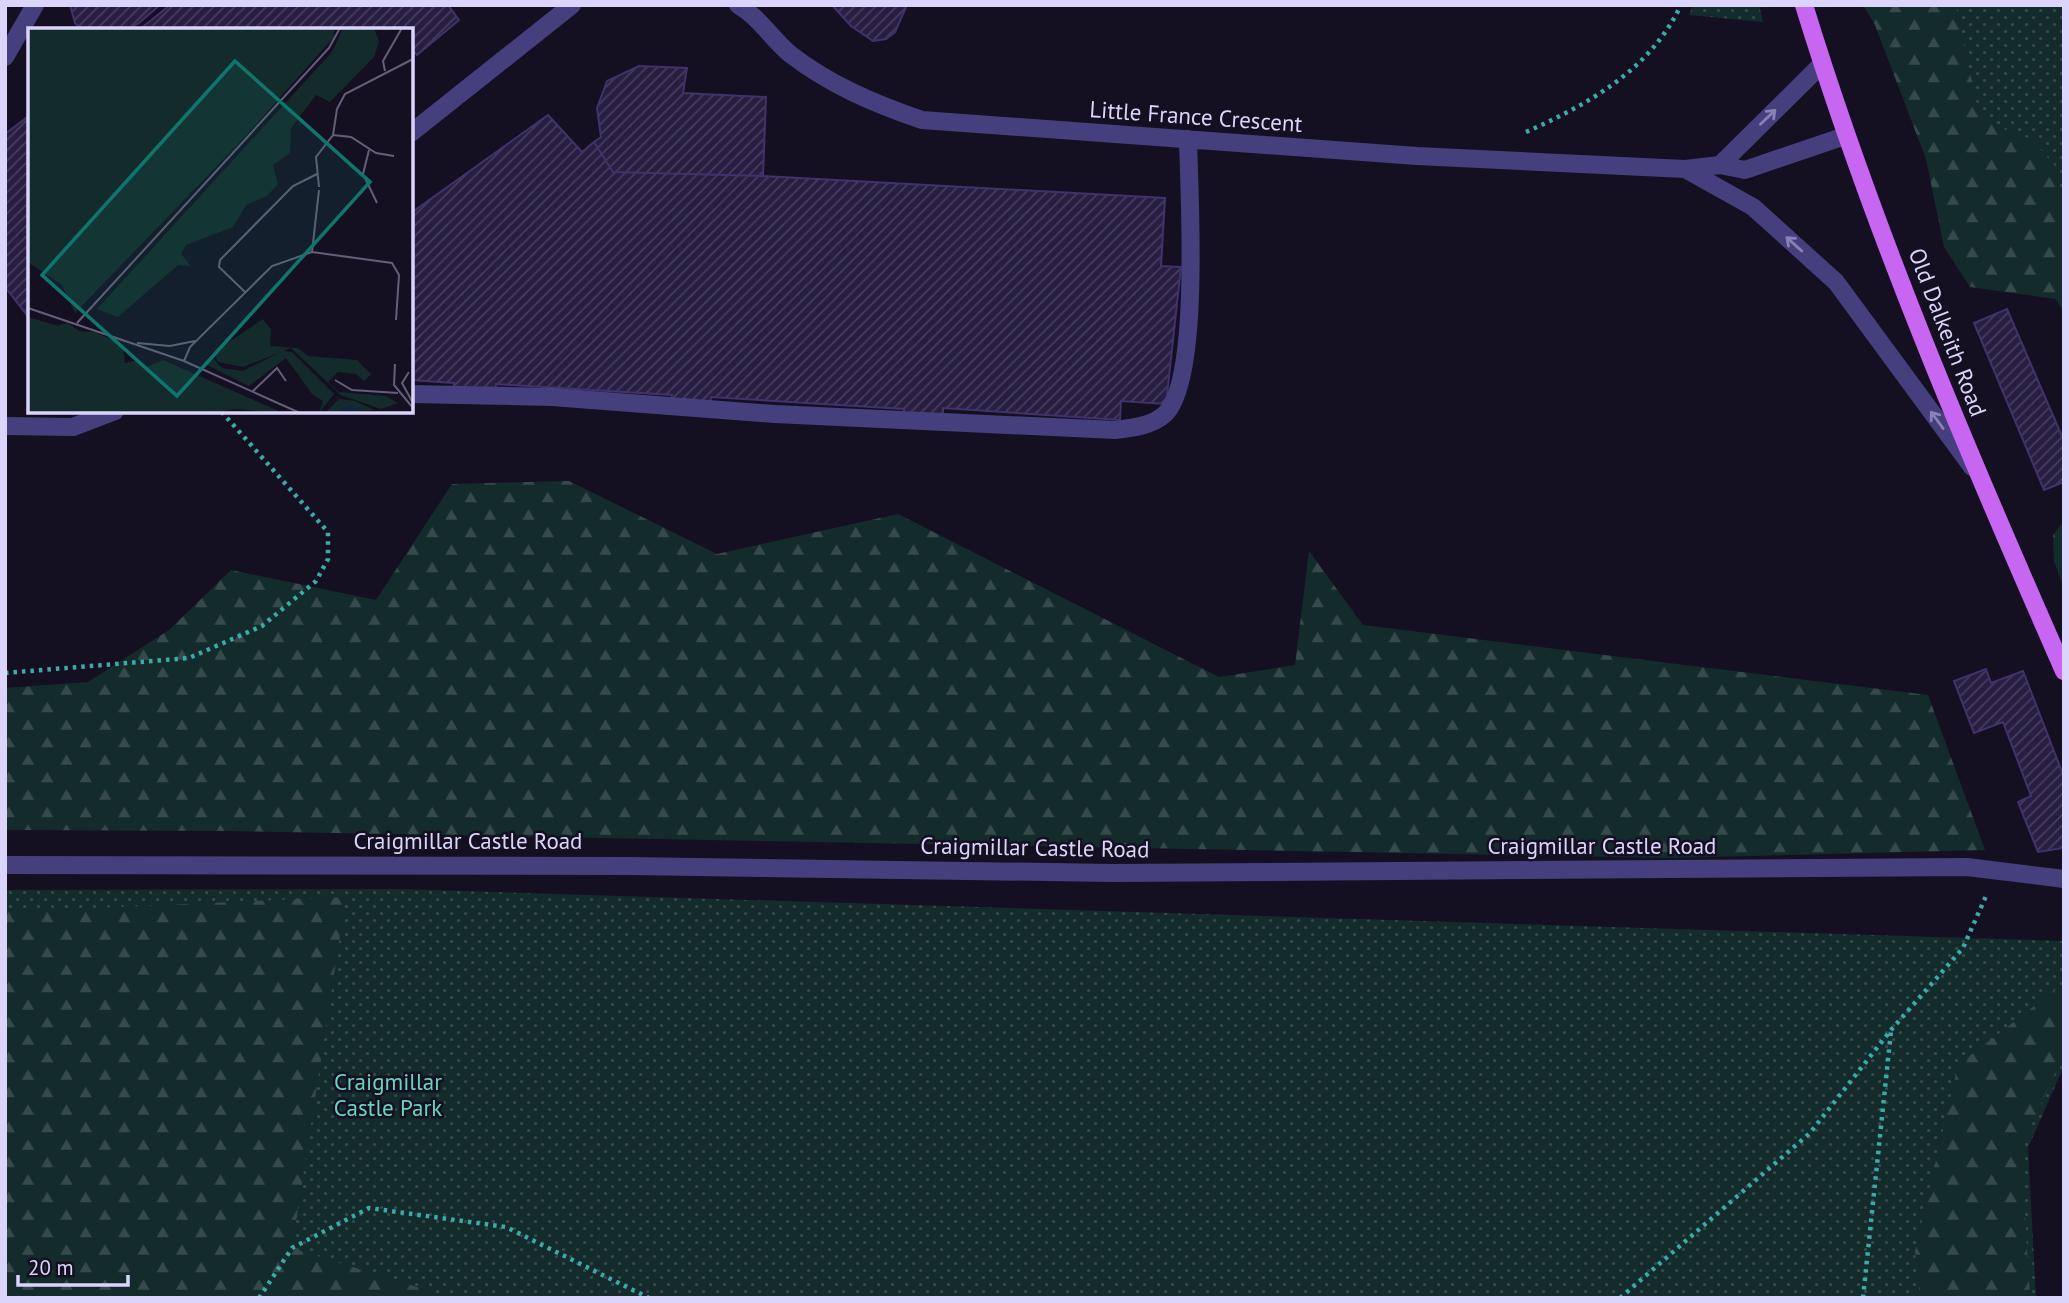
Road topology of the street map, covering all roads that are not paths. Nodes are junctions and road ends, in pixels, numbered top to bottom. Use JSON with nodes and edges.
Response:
{"nodes":[{"id":1,"x":35,"y":5,"type":"edge"},
{"id":2,"x":572,"y":5,"type":"edge"},
{"id":3,"x":738,"y":5,"type":"edge"},
{"id":4,"x":1804,"y":5,"type":"edge"},
{"id":5,"x":5,"y":57,"type":"edge"},
{"id":6,"x":1822,"y":64,"type":"junction"},
{"id":7,"x":413,"y":130,"type":"edge"},
{"id":8,"x":1844,"y":136,"type":"junction"},
{"id":9,"x":1188,"y":139,"type":"junction"},
{"id":10,"x":1720,"y":165,"type":"junction"},
{"id":11,"x":1685,"y":169,"type":"junction"},
{"id":12,"x":413,"y":394,"type":"edge"},
{"id":13,"x":109,"y":413,"type":"edge"},
{"id":14,"x":5,"y":426,"type":"edge"},
{"id":15,"x":1978,"y":475,"type":"junction"},
{"id":16,"x":2064,"y":671,"type":"edge"},
{"id":17,"x":5,"y":865,"type":"edge"},
{"id":18,"x":2064,"y":879,"type":"edge"}],
"edges":[{"from":1,"to":5,"type":"street"},
{"from":2,"to":7,"type":"street"},
{"from":3,"to":9,"type":"street","name":"Little France Crescent"},
{"from":4,"to":6,"type":"main road","name":"Old Dalkeith Road"},
{"from":6,"to":8,"type":"main road","name":"Old Dalkeith Road"},
{"from":10,"to":6,"type":"street","one_way":true},
{"from":8,"to":10,"type":"street","name":"Little France Crescent"},
{"from":8,"to":15,"type":"main road","name":"Old Dalkeith Road"},
{"from":9,"to":11,"type":"street","name":"Little France Crescent"},
{"from":9,"to":12,"type":"street"},
{"from":10,"to":11,"type":"street","name":"Little France Crescent"},
{"from":15,"to":11,"type":"street","name":"Little France Crescent","one_way":true},
{"from":13,"to":14,"type":"street"},
{"from":15,"to":16,"type":"main road","name":"Old Dalkeith Road"},
{"from":17,"to":18,"type":"street","name":"Craigmillar Castle Road"}]}
